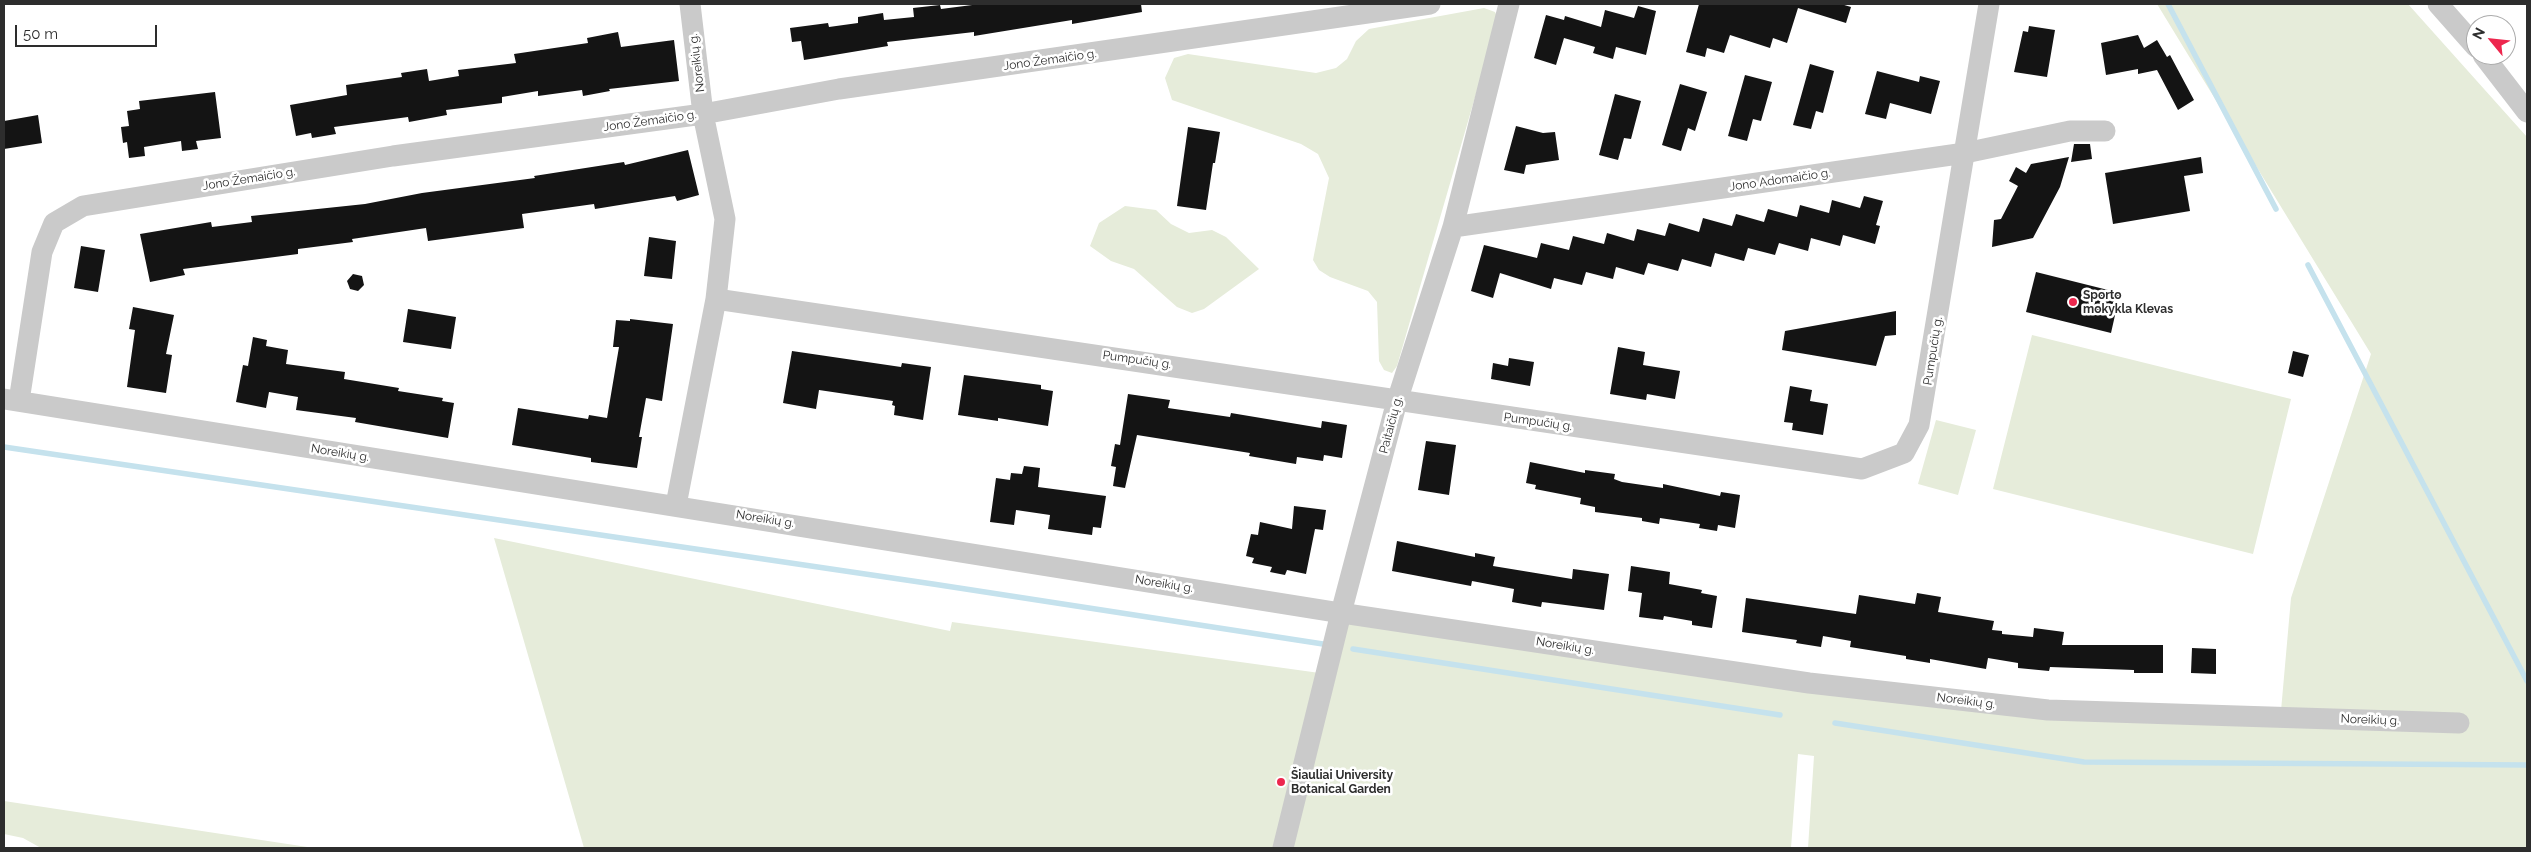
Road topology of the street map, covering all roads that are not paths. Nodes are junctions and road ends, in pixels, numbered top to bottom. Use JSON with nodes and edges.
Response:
{"nodes":[{"id":1,"x":690,"y":4,"type":"edge"},
{"id":2,"x":1430,"y":4,"type":"edge"},
{"id":3,"x":1509,"y":4,"type":"edge"},
{"id":4,"x":1989,"y":4,"type":"edge"},
{"id":5,"x":2438,"y":4,"type":"edge"},
{"id":6,"x":2466,"y":36,"type":"edge"},
{"id":7,"x":2491,"y":65,"type":"edge"},
{"id":8,"x":2527,"y":112,"type":"edge"},
{"id":9,"x":703,"y":114,"type":"junction"},
{"id":10,"x":2105,"y":131,"type":"dead end"},
{"id":11,"x":1964,"y":153,"type":"junction"},
{"id":12,"x":1453,"y":227,"type":"junction"},
{"id":13,"x":716,"y":299,"type":"junction"},
{"id":14,"x":11,"y":400,"type":"edge"},
{"id":15,"x":1397,"y":401,"type":"junction"},
{"id":16,"x":676,"y":505,"type":"junction"},
{"id":17,"x":1341,"y":612,"type":"junction"},
{"id":18,"x":2460,"y":722,"type":"dead end"},
{"id":19,"x":1283,"y":848,"type":"edge"}],
"edges":[{"from":1,"to":9,"type":"street","name":"Noreikių g."},
{"from":2,"to":9,"type":"street","name":"Jono Žemaičio g."},
{"from":3,"to":12,"type":"street","name":"Paitaičių g."},
{"from":4,"to":11,"type":"street","name":"Pumpučių g."},
{"from":5,"to":6,"type":"street"},
{"from":7,"to":8,"type":"street"},
{"from":9,"to":13,"type":"street","name":"Noreikių g."},
{"from":9,"to":14,"type":"street","name":"Jono Žemaičio g."},
{"from":10,"to":11,"type":"street","name":"Jono Adomaičio g."},
{"from":11,"to":12,"type":"street","name":"Jono Adomaičio g."},
{"from":11,"to":15,"type":"street","name":"Pumpučių g."},
{"from":12,"to":15,"type":"street","name":"Paitaičių g."},
{"from":13,"to":15,"type":"street","name":"Pumpučių g."},
{"from":13,"to":16,"type":"street","name":"Noreikių g."},
{"from":14,"to":16,"type":"street","name":"Noreikių g."},
{"from":15,"to":17,"type":"street","name":"Paitaičių g."},
{"from":16,"to":17,"type":"street","name":"Noreikių g."},
{"from":17,"to":18,"type":"street","name":"Noreikių g."},
{"from":17,"to":19,"type":"street","name":"Paitaičių g."}]}
